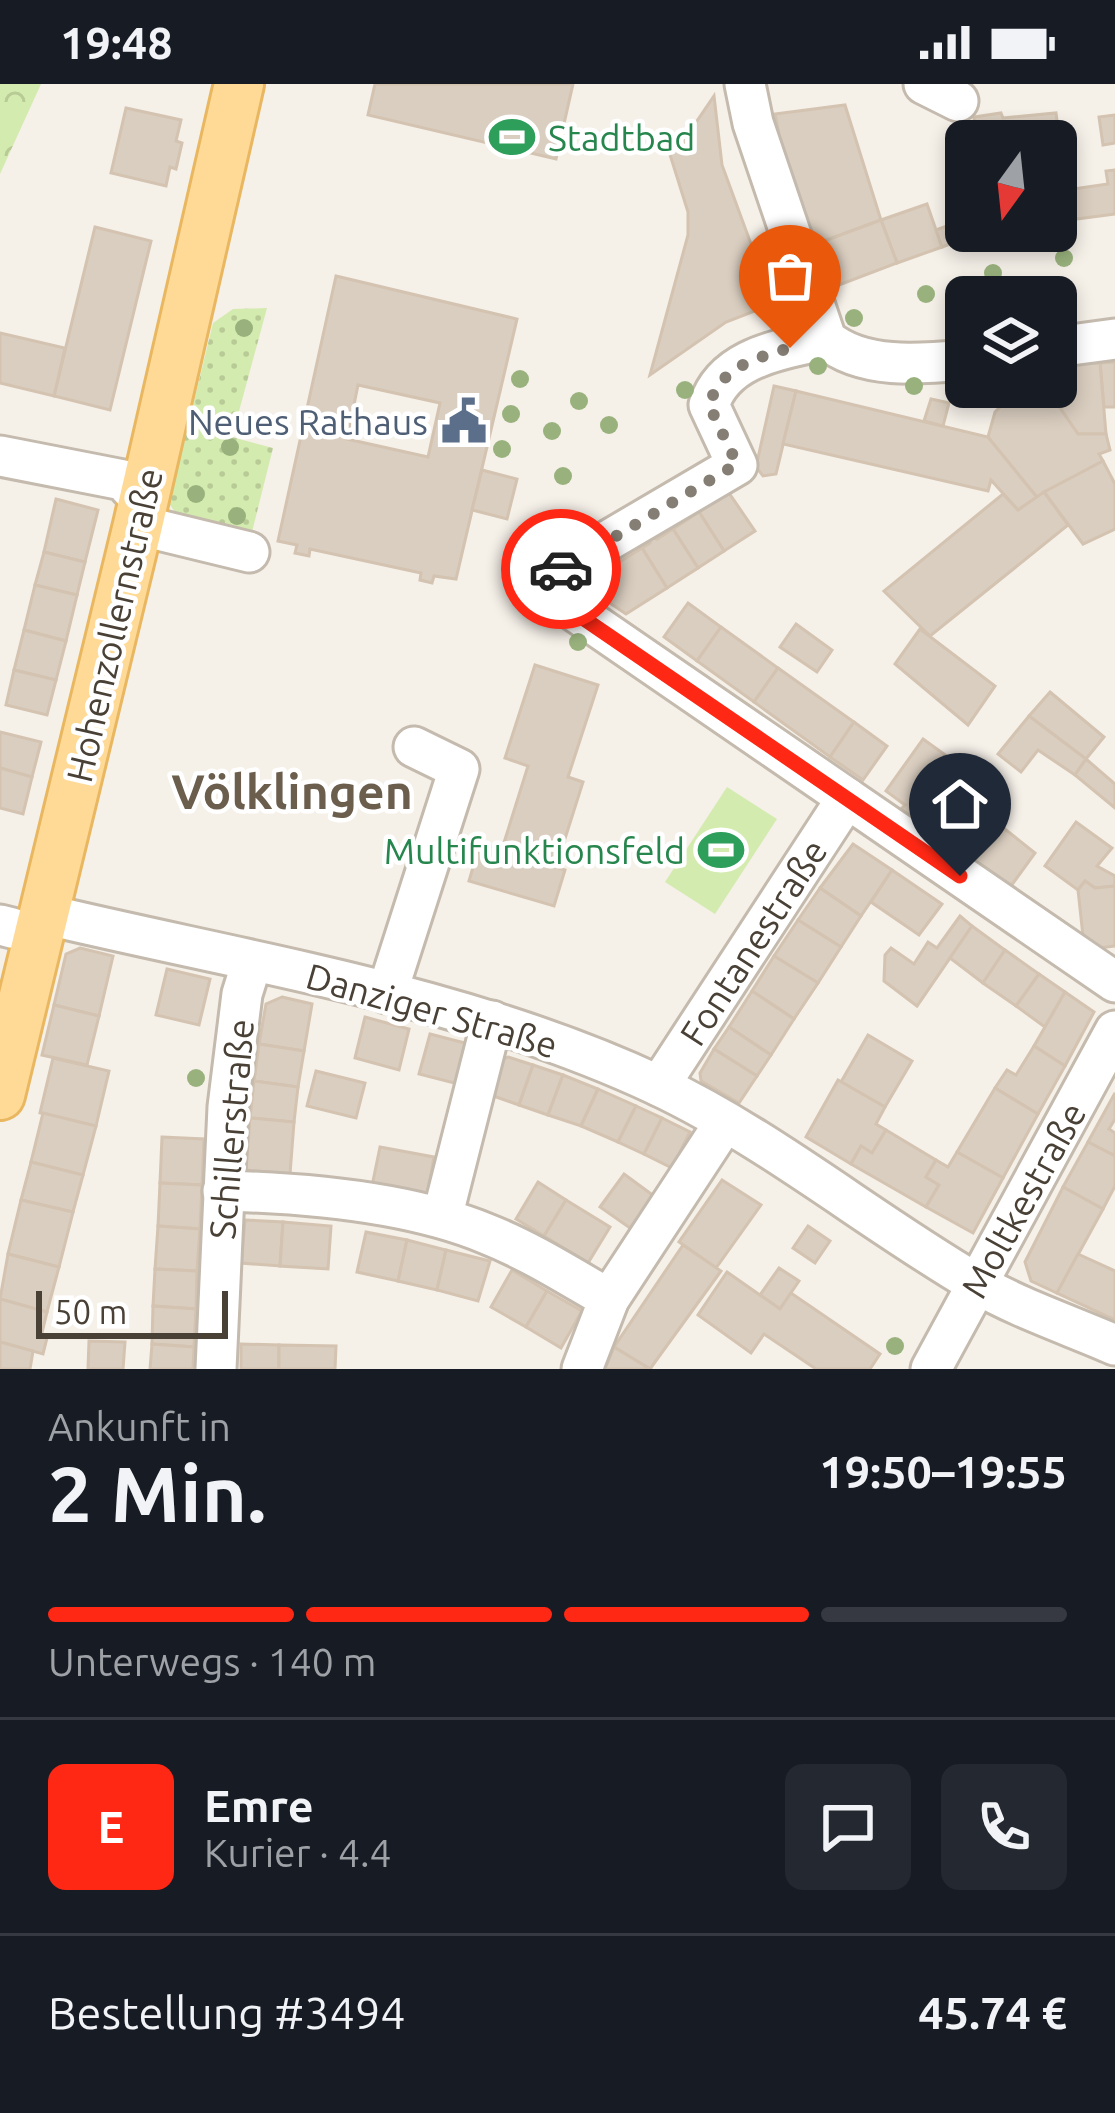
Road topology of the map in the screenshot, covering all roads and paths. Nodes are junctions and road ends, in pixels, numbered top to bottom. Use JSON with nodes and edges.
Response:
{"nodes":[{"id":1,"x":239,"y":84,"type":"edge"},
{"id":2,"x":745,"y":84,"type":"edge"},
{"id":3,"x":830,"y":333,"type":"junction"},
{"id":4,"x":1115,"y":339,"type":"edge"},
{"id":5,"x":1077,"y":344,"type":"edge"},
{"id":6,"x":945,"y":362,"type":"edge"},
{"id":7,"x":0,"y":456,"type":"edge"},
{"id":8,"x":138,"y":524,"type":"junction"},
{"id":9,"x":249,"y":552,"type":"dead end"},
{"id":10,"x":414,"y":747,"type":"dead end"},
{"id":11,"x":847,"y":798,"type":"junction"},
{"id":12,"x":19,"y":922,"type":"edge"},
{"id":13,"x":252,"y":962,"type":"junction"},
{"id":14,"x":1115,"y":982,"type":"edge"},
{"id":15,"x":387,"y":993,"type":"junction"},
{"id":16,"x":492,"y":1021,"type":"junction"},
{"id":17,"x":1115,"y":1031,"type":"edge"},
{"id":18,"x":659,"y":1086,"type":"junction"},
{"id":19,"x":0,"y":1095,"type":"edge"},
{"id":20,"x":725,"y":1122,"type":"junction"},
{"id":21,"x":223,"y":1191,"type":"junction"},
{"id":22,"x":442,"y":1218,"type":"junction"},
{"id":23,"x":977,"y":1284,"type":"junction"},
{"id":24,"x":609,"y":1299,"type":"junction"},
{"id":25,"x":1115,"y":1346,"type":"edge"},
{"id":26,"x":216,"y":1369,"type":"edge"},
{"id":27,"x":581,"y":1369,"type":"edge"},
{"id":28,"x":931,"y":1369,"type":"edge"}],
"edges":[{"from":1,"to":8,"type":"main road","name":"Hohenzollernstraße"},
{"from":2,"to":3,"type":"street"},
{"from":3,"to":6,"type":"street"},
{"from":3,"to":11,"type":"street"},
{"from":4,"to":5,"type":"street"},
{"from":7,"to":8,"type":"street"},
{"from":8,"to":9,"type":"street"},
{"from":8,"to":12,"type":"main road","name":"Hohenzollernstraße"},
{"from":10,"to":15,"type":"street"},
{"from":11,"to":14,"type":"street"},
{"from":11,"to":18,"type":"street","name":"Fontanestraße"},
{"from":12,"to":13,"type":"street","name":"Danziger Straße"},
{"from":12,"to":19,"type":"main road","name":"Hohenzollernstraße"},
{"from":13,"to":15,"type":"street","name":"Danziger Straße"},
{"from":13,"to":21,"type":"street","name":"Schillerstraße"},
{"from":15,"to":16,"type":"street","name":"Danziger Straße"},
{"from":16,"to":18,"type":"street","name":"Danziger Straße"},
{"from":16,"to":22,"type":"street"},
{"from":17,"to":23,"type":"street","name":"Moltkestraße"},
{"from":18,"to":20,"type":"street","name":"Danziger Straße"},
{"from":20,"to":23,"type":"street","name":"Danziger Straße"},
{"from":20,"to":24,"type":"street"},
{"from":21,"to":22,"type":"street"},
{"from":21,"to":26,"type":"street","name":"Schillerstraße"},
{"from":22,"to":24,"type":"street"},
{"from":23,"to":25,"type":"street","name":"Danziger Straße"},
{"from":23,"to":28,"type":"street","name":"Moltkestraße"},
{"from":24,"to":27,"type":"street"}]}
